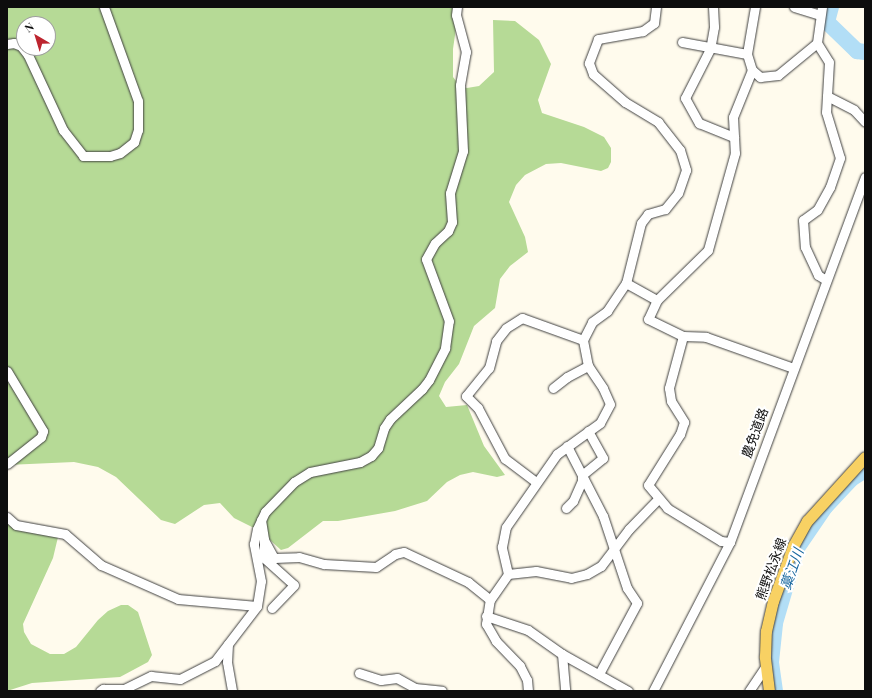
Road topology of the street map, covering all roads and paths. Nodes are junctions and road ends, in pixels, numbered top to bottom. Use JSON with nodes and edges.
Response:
{"nodes":[{"id":1,"x":104,"y":7,"type":"edge"},
{"id":2,"x":457,"y":7,"type":"edge"},
{"id":3,"x":656,"y":7,"type":"edge"},
{"id":4,"x":713,"y":7,"type":"edge"},
{"id":5,"x":755,"y":7,"type":"edge"},
{"id":6,"x":794,"y":7,"type":"edge"},
{"id":7,"x":821,"y":11,"type":"edge"},
{"id":8,"x":682,"y":42,"type":"dead end"},
{"id":9,"x":817,"y":43,"type":"junction"},
{"id":10,"x":7,"y":44,"type":"edge"},
{"id":11,"x":710,"y":49,"type":"junction"},
{"id":12,"x":747,"y":54,"type":"junction"},
{"id":13,"x":752,"y":70,"type":"junction"},
{"id":14,"x":827,"y":96,"type":"junction"},
{"id":15,"x":865,"y":122,"type":"edge"},
{"id":16,"x":734,"y":137,"type":"junction"},
{"id":17,"x":865,"y":177,"type":"edge"},
{"id":18,"x":826,"y":280,"type":"junction"},
{"id":19,"x":626,"y":282,"type":"junction"},
{"id":20,"x":656,"y":300,"type":"junction"},
{"id":21,"x":683,"y":336,"type":"junction"},
{"id":22,"x":583,"y":340,"type":"junction"},
{"id":23,"x":588,"y":366,"type":"junction"},
{"id":24,"x":793,"y":368,"type":"junction"},
{"id":25,"x":7,"y":371,"type":"edge"},
{"id":26,"x":553,"y":388,"type":"dead end"},
{"id":27,"x":588,"y":431,"type":"junction"},
{"id":28,"x":568,"y":446,"type":"junction"},
{"id":29,"x":865,"y":457,"type":"edge"},
{"id":30,"x":7,"y":464,"type":"edge"},
{"id":31,"x":582,"y":475,"type":"junction"},
{"id":32,"x":536,"y":482,"type":"junction"},
{"id":33,"x":658,"y":499,"type":"junction"},
{"id":34,"x":566,"y":508,"type":"dead end"},
{"id":35,"x":7,"y":517,"type":"edge"},
{"id":36,"x":262,"y":520,"type":"junction"},
{"id":37,"x":264,"y":540,"type":"junction"},
{"id":38,"x":730,"y":542,"type":"junction"},
{"id":39,"x":614,"y":552,"type":"junction"},
{"id":40,"x":508,"y":574,"type":"junction"},
{"id":41,"x":490,"y":600,"type":"junction"},
{"id":42,"x":257,"y":606,"type":"junction"},
{"id":43,"x":272,"y":608,"type":"dead end"},
{"id":44,"x":486,"y":616,"type":"junction"},
{"id":45,"x":228,"y":644,"type":"junction"},
{"id":46,"x":562,"y":654,"type":"junction"},
{"id":47,"x":766,"y":666,"type":"junction"},
{"id":48,"x":359,"y":673,"type":"dead end"},
{"id":49,"x":598,"y":674,"type":"junction"},
{"id":50,"x":100,"y":691,"type":"edge"},
{"id":51,"x":232,"y":691,"type":"edge"},
{"id":52,"x":442,"y":691,"type":"edge"},
{"id":53,"x":528,"y":691,"type":"edge"},
{"id":54,"x":565,"y":691,"type":"edge"},
{"id":55,"x":628,"y":691,"type":"edge"},
{"id":56,"x":653,"y":691,"type":"edge"},
{"id":57,"x":749,"y":691,"type":"edge"},
{"id":58,"x":769,"y":691,"type":"edge"}],
"edges":[{"from":1,"to":10,"type":"street"},
{"from":2,"to":36,"type":"street"},
{"from":3,"to":19,"type":"street"},
{"from":4,"to":11,"type":"street"},
{"from":5,"to":12,"type":"street"},
{"from":6,"to":7,"type":"street"},
{"from":7,"to":9,"type":"street"},
{"from":8,"to":11,"type":"street"},
{"from":9,"to":13,"type":"street"},
{"from":9,"to":14,"type":"street"},
{"from":11,"to":12,"type":"street"},
{"from":11,"to":16,"type":"street"},
{"from":12,"to":13,"type":"street"},
{"from":13,"to":16,"type":"street"},
{"from":14,"to":15,"type":"street"},
{"from":14,"to":18,"type":"street"},
{"from":16,"to":20,"type":"street"},
{"from":17,"to":18,"type":"street","name":"農免道路"},
{"from":18,"to":24,"type":"street","name":"農免道路"},
{"from":19,"to":20,"type":"street"},
{"from":19,"to":22,"type":"street"},
{"from":20,"to":21,"type":"street"},
{"from":21,"to":24,"type":"street"},
{"from":21,"to":33,"type":"street"},
{"from":22,"to":23,"type":"street"},
{"from":22,"to":32,"type":"street"},
{"from":23,"to":26,"type":"street"},
{"from":23,"to":27,"type":"street"},
{"from":24,"to":38,"type":"street","name":"農免道路"},
{"from":25,"to":30,"type":"street"},
{"from":27,"to":28,"type":"street"},
{"from":27,"to":31,"type":"street"},
{"from":28,"to":31,"type":"street"},
{"from":28,"to":32,"type":"street"},
{"from":29,"to":47,"type":"main road","name":"熊野松永線"},
{"from":31,"to":34,"type":"street"},
{"from":31,"to":39,"type":"street"},
{"from":32,"to":40,"type":"street"},
{"from":33,"to":38,"type":"street"},
{"from":33,"to":39,"type":"street"},
{"from":35,"to":42,"type":"street"},
{"from":36,"to":37,"type":"street"},
{"from":36,"to":42,"type":"street"},
{"from":37,"to":41,"type":"street"},
{"from":37,"to":43,"type":"street"},
{"from":38,"to":56,"type":"street","name":"農免道路"},
{"from":39,"to":40,"type":"street"},
{"from":39,"to":49,"type":"street"},
{"from":40,"to":41,"type":"street"},
{"from":41,"to":44,"type":"street"},
{"from":42,"to":45,"type":"street"},
{"from":44,"to":46,"type":"street"},
{"from":44,"to":53,"type":"street"},
{"from":45,"to":50,"type":"street"},
{"from":45,"to":51,"type":"street"},
{"from":46,"to":49,"type":"street"},
{"from":46,"to":54,"type":"street"},
{"from":47,"to":57,"type":"street"},
{"from":47,"to":58,"type":"main road","name":"熊野松永線"},
{"from":48,"to":52,"type":"street"},
{"from":49,"to":55,"type":"street"}]}
